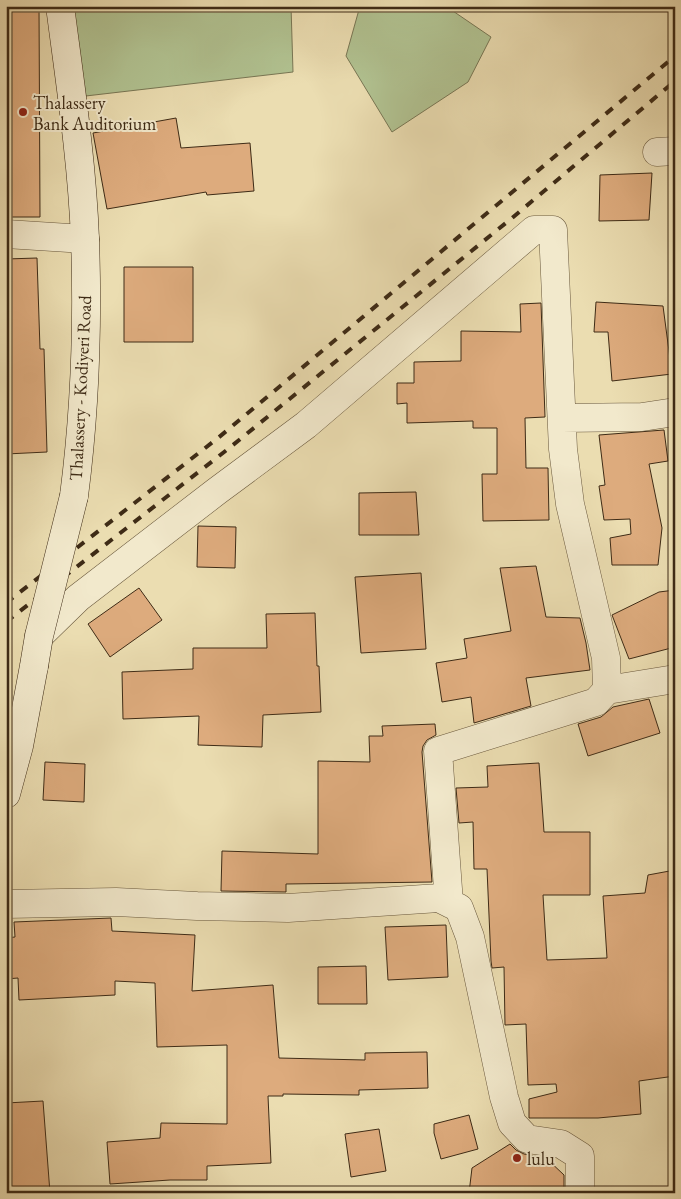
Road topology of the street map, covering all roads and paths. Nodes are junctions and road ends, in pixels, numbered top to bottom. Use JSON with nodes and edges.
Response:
{"nodes":[{"id":1,"x":60,"y":6,"type":"edge"},
{"id":2,"x":6,"y":234,"type":"edge"},
{"id":3,"x":85,"y":239,"type":"junction"},
{"id":4,"x":675,"y":412,"type":"edge"},
{"id":5,"x":562,"y":418,"type":"junction"},
{"id":6,"x":39,"y":636,"type":"junction"},
{"id":7,"x":675,"y":679,"type":"edge"},
{"id":8,"x":607,"y":690,"type":"junction"},
{"id":9,"x":6,"y":794,"type":"edge"},
{"id":10,"x":449,"y":903,"type":"junction"},
{"id":11,"x":6,"y":904,"type":"edge"},
{"id":12,"x":580,"y":1193,"type":"edge"}],
"edges":[{"from":1,"to":3,"type":"street","name":"Thalassery - Kodiyeri Road"},
{"from":2,"to":3,"type":"street"},
{"from":3,"to":6,"type":"street","name":"Thalassery - Kodiyeri Road","bridge":true},
{"from":4,"to":5,"type":"street"},
{"from":5,"to":6,"type":"street"},
{"from":5,"to":8,"type":"street"},
{"from":6,"to":9,"type":"street","name":"Thalassery - Kodiyeri Road","bridge":true},
{"from":7,"to":8,"type":"street"},
{"from":8,"to":10,"type":"street"},
{"from":10,"to":11,"type":"street"},
{"from":10,"to":12,"type":"street"}]}
